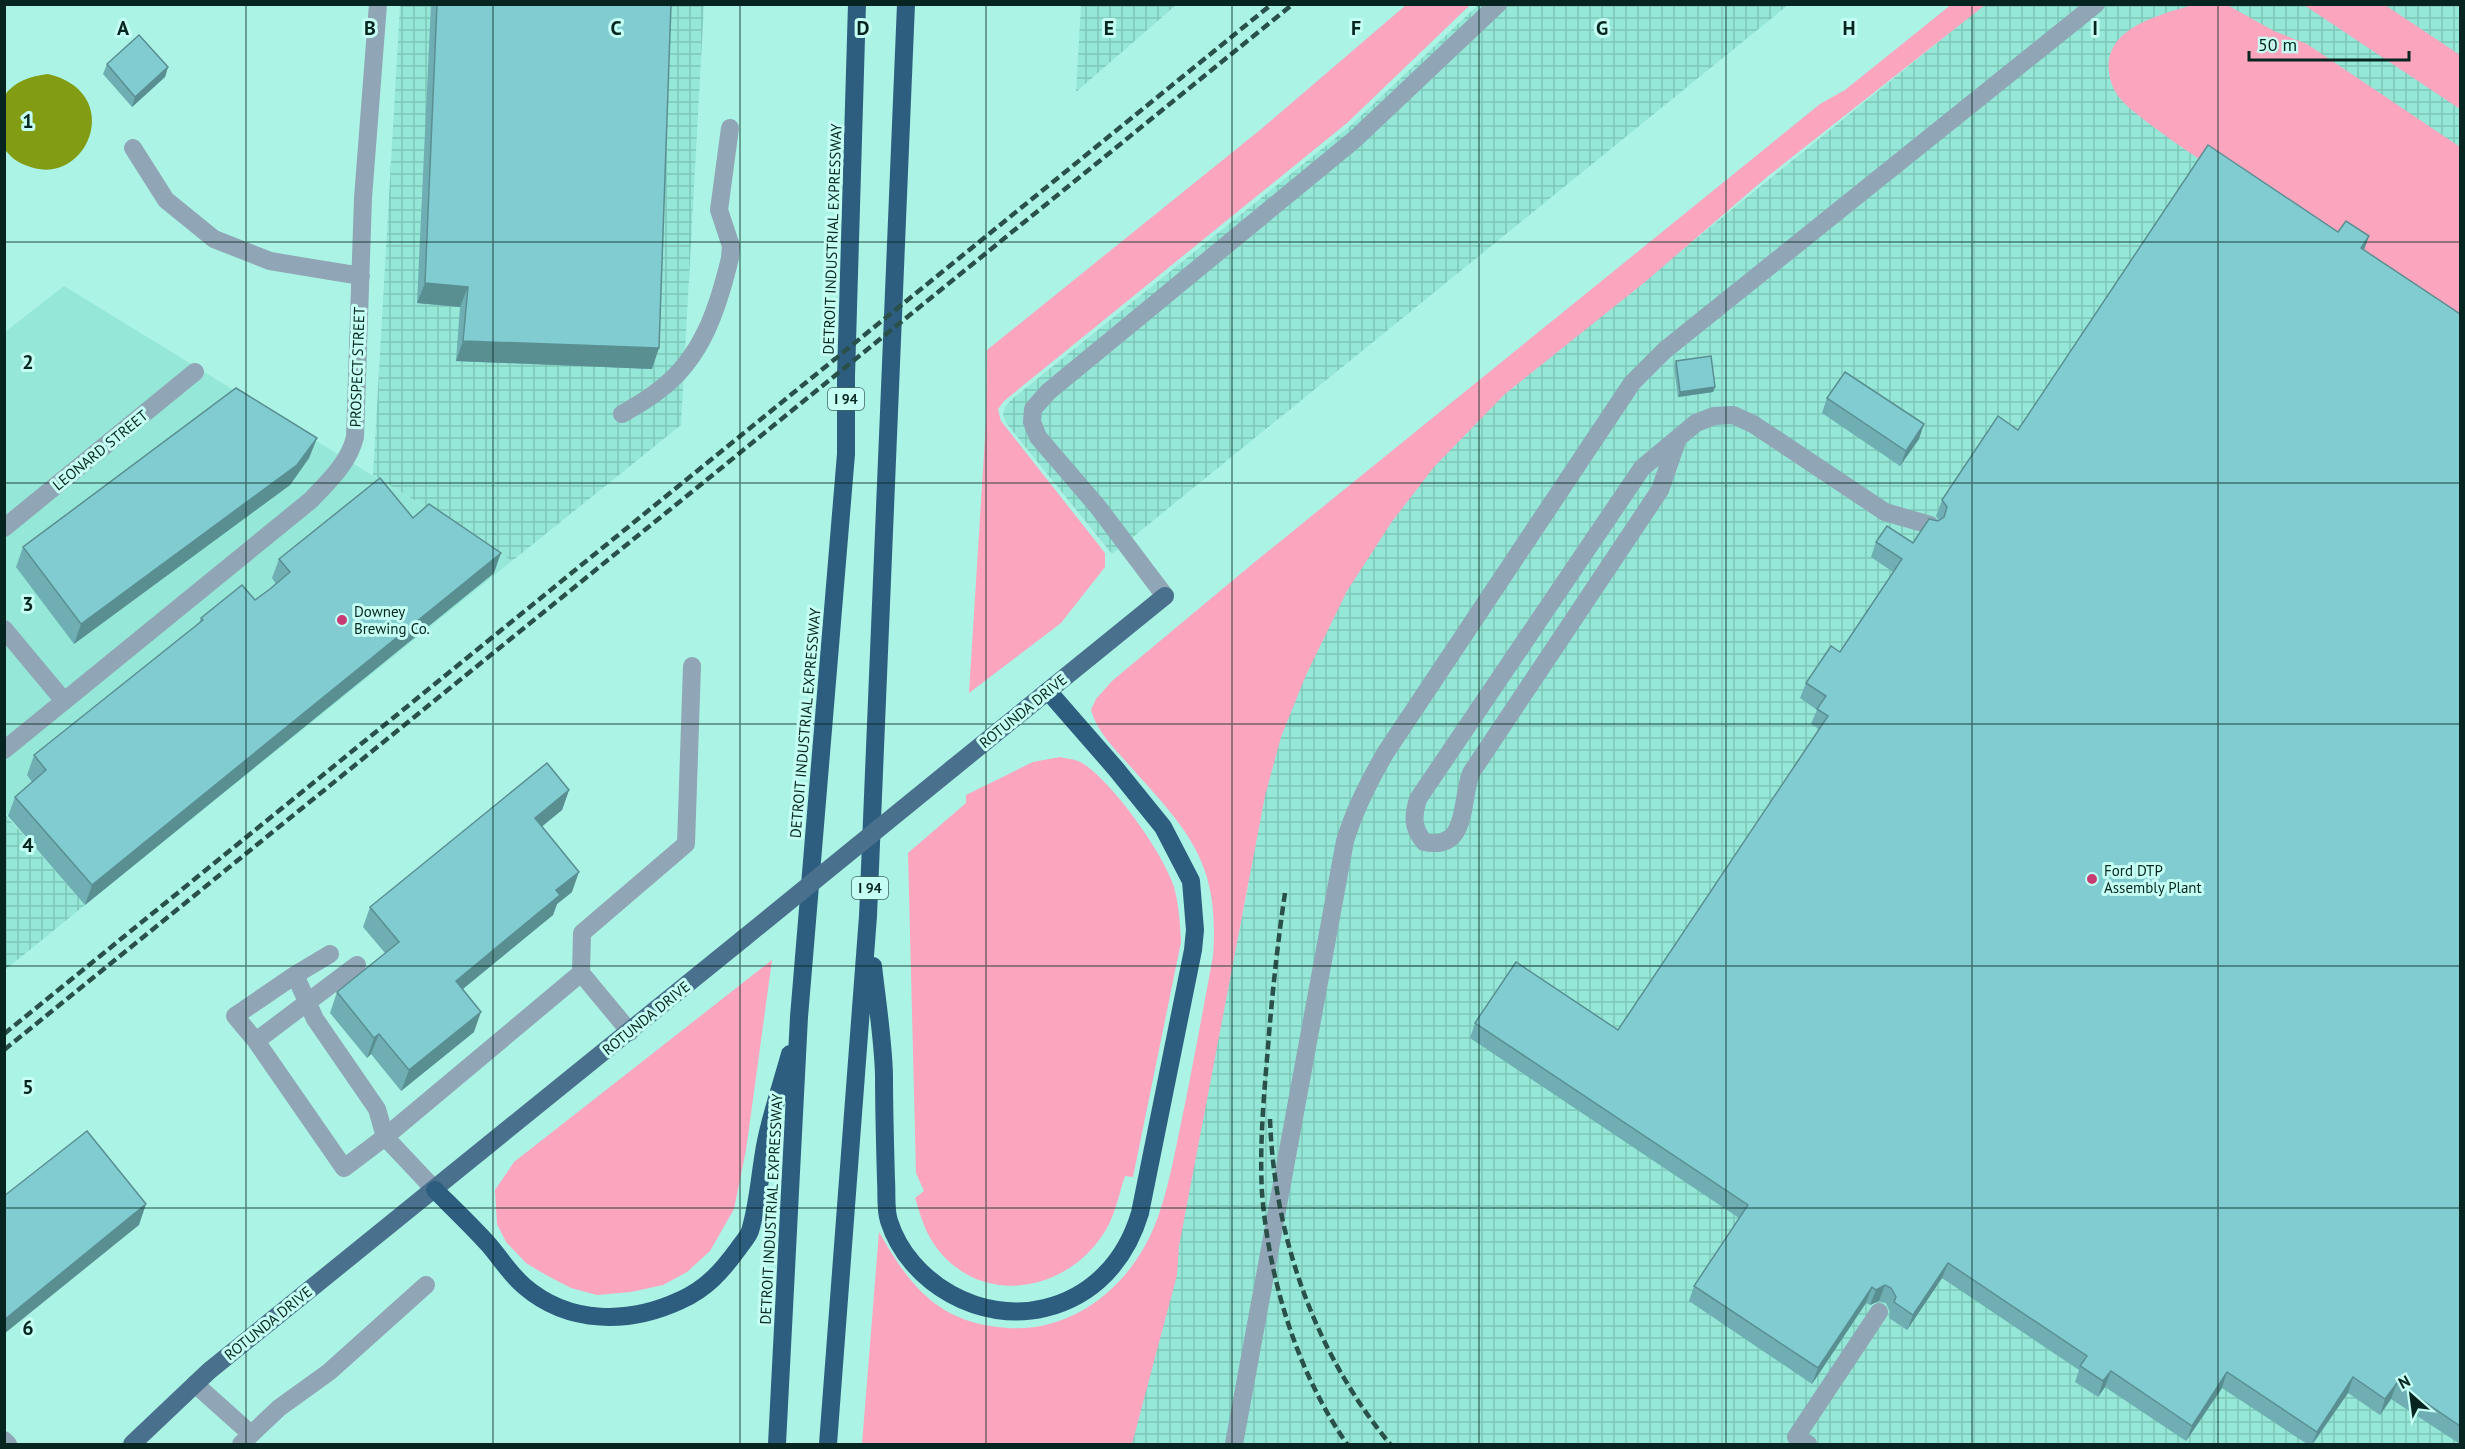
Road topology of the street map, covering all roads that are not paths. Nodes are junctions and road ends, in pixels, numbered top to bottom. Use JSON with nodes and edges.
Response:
{"nodes":[{"id":1,"x":378,"y":4,"type":"edge"},
{"id":2,"x":857,"y":4,"type":"edge"},
{"id":3,"x":906,"y":4,"type":"edge"},
{"id":4,"x":1498,"y":4,"type":"edge"},
{"id":5,"x":2096,"y":4,"type":"edge"},
{"id":6,"x":730,"y":128,"type":"dead end"},
{"id":7,"x":133,"y":148,"type":"dead end"},
{"id":8,"x":361,"y":276,"type":"junction"},
{"id":9,"x":195,"y":372,"type":"dead end"},
{"id":10,"x":622,"y":414,"type":"dead end"},
{"id":11,"x":1678,"y":438,"type":"junction"},
{"id":12,"x":1930,"y":525,"type":"edge"},
{"id":13,"x":4,"y":528,"type":"edge"},
{"id":14,"x":1165,"y":596,"type":"joint"},
{"id":15,"x":4,"y":630,"type":"edge"},
{"id":16,"x":692,"y":666,"type":"dead end"},
{"id":17,"x":1048,"y":691,"type":"junction"},
{"id":18,"x":64,"y":701,"type":"junction"},
{"id":19,"x":4,"y":750,"type":"edge"},
{"id":20,"x":868,"y":916,"type":"junction"},
{"id":21,"x":330,"y":954,"type":"dead end"},
{"id":22,"x":357,"y":965,"type":"dead end"},
{"id":23,"x":581,"y":973,"type":"junction"},
{"id":24,"x":295,"y":975,"type":"junction"},
{"id":25,"x":306,"y":1004,"type":"junction"},
{"id":26,"x":799,"y":1017,"type":"junction"},
{"id":27,"x":630,"y":1032,"type":"junction"},
{"id":28,"x":256,"y":1041,"type":"junction"},
{"id":29,"x":385,"y":1137,"type":"junction"},
{"id":30,"x":435,"y":1190,"type":"junction"},
{"id":31,"x":426,"y":1285,"type":"dead end"},
{"id":32,"x":1880,"y":1312,"type":"dead end"},
{"id":33,"x":195,"y":1384,"type":"junction"},
{"id":34,"x":246,"y":1439,"type":"edge"},
{"id":35,"x":4,"y":1440,"type":"edge"},
{"id":36,"x":8,"y":1444,"type":"edge"},
{"id":37,"x":132,"y":1444,"type":"edge"},
{"id":38,"x":777,"y":1444,"type":"edge"},
{"id":39,"x":828,"y":1444,"type":"edge"},
{"id":40,"x":1234,"y":1444,"type":"edge"},
{"id":41,"x":1808,"y":1444,"type":"edge"}],
"edges":[{"from":1,"to":8,"type":"street","name":"PROSPECT STREET"},
{"from":2,"to":26,"type":"highway","name":"DETROIT INDUSTRIAL EXPRESSWAY","number":"I 94"},
{"from":3,"to":20,"type":"highway","number":"I 94"},
{"from":4,"to":14,"type":"street"},
{"from":5,"to":40,"type":"street"},
{"from":6,"to":10,"type":"street"},
{"from":7,"to":8,"type":"street"},
{"from":8,"to":18,"type":"street","name":"PROSPECT STREET"},
{"from":9,"to":13,"type":"street","name":"LEONARD STREET"},
{"from":11,"to":11,"type":"street"},
{"from":11,"to":12,"type":"street"},
{"from":14,"to":17,"type":"main road","name":"ROTUNDA DRIVE"},
{"from":15,"to":18,"type":"street"},
{"from":16,"to":23,"type":"street"},
{"from":17,"to":20,"type":"highway"},
{"from":17,"to":27,"type":"main road","name":"ROTUNDA DRIVE","bridge":true},
{"from":18,"to":19,"type":"street","name":"PROSPECT STREET"},
{"from":20,"to":39,"type":"highway","number":"I 94"},
{"from":21,"to":24,"type":"street"},
{"from":22,"to":25,"type":"street"},
{"from":23,"to":27,"type":"street"},
{"from":23,"to":29,"type":"street"},
{"from":24,"to":25,"type":"street"},
{"from":24,"to":28,"type":"street"},
{"from":25,"to":28,"type":"street"},
{"from":25,"to":29,"type":"street"},
{"from":26,"to":30,"type":"highway"},
{"from":26,"to":38,"type":"highway","name":"DETROIT INDUSTRIAL EXPRESSWAY","number":"I 94"},
{"from":27,"to":30,"type":"main road","name":"ROTUNDA DRIVE"},
{"from":28,"to":29,"type":"street"},
{"from":29,"to":30,"type":"street"},
{"from":30,"to":33,"type":"main road","name":"ROTUNDA DRIVE"},
{"from":31,"to":34,"type":"street"},
{"from":32,"to":41,"type":"street"},
{"from":33,"to":34,"type":"street"},
{"from":33,"to":37,"type":"main road","name":"ROTUNDA DRIVE"},
{"from":35,"to":36,"type":"street"}]}
